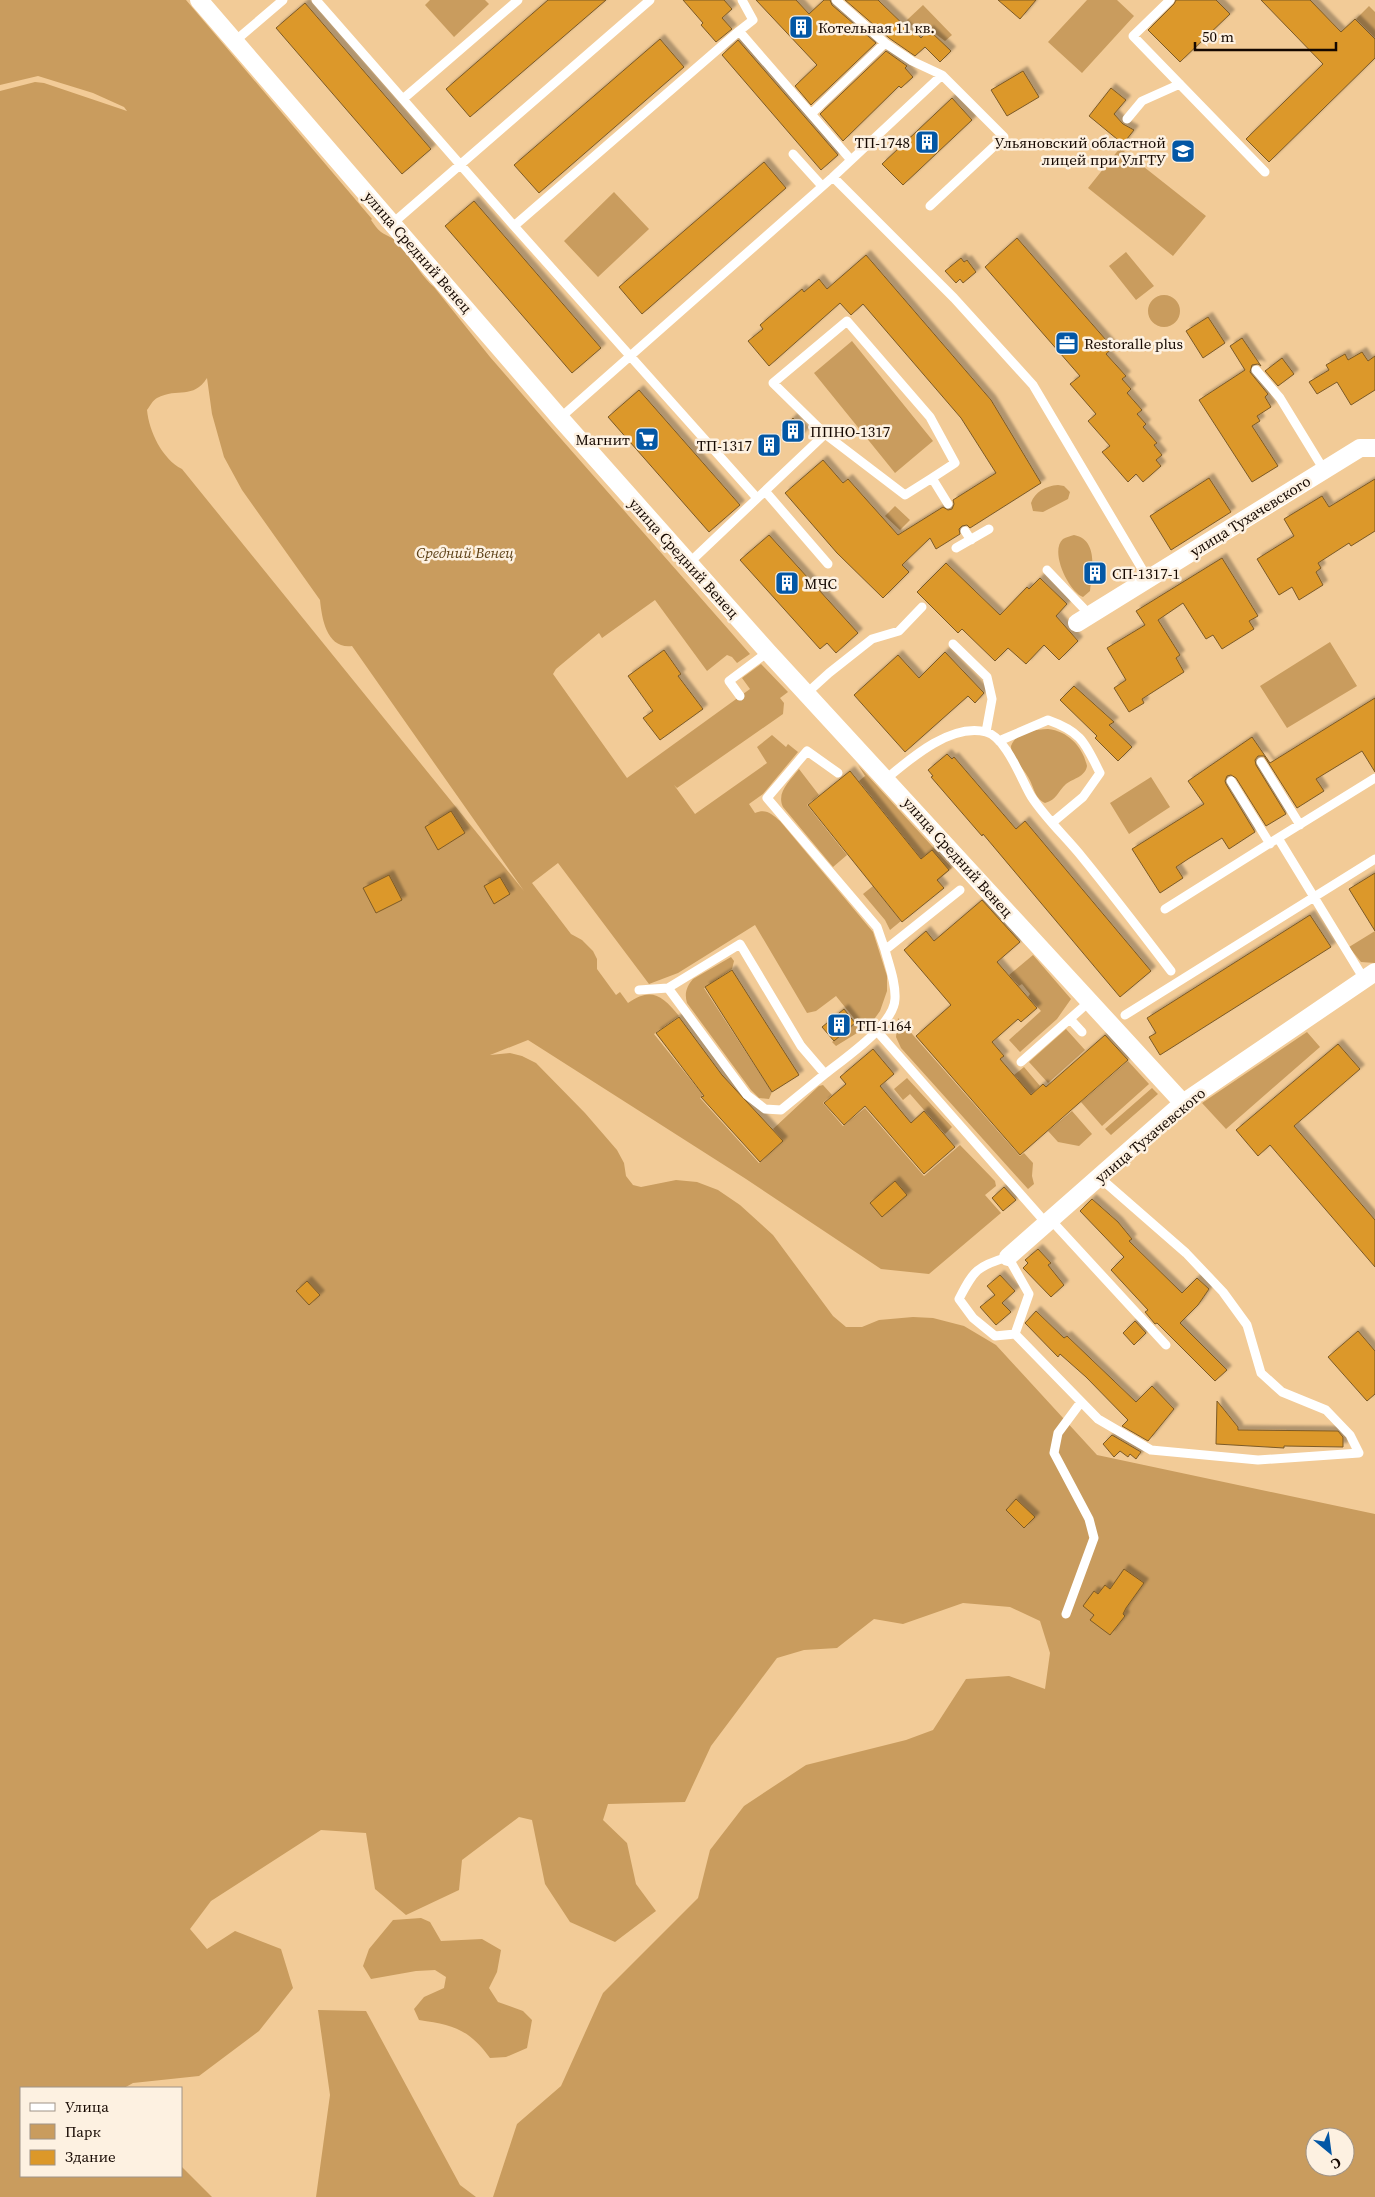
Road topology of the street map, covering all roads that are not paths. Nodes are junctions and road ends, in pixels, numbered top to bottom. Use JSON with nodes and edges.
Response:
{"nodes":[{"id":1,"x":199,"y":0,"type":"edge"},
{"id":2,"x":283,"y":0,"type":"edge"},
{"id":3,"x":316,"y":0,"type":"edge"},
{"id":4,"x":518,"y":0,"type":"edge"},
{"id":5,"x":650,"y":0,"type":"edge"},
{"id":6,"x":742,"y":0,"type":"edge"},
{"id":7,"x":836,"y":0,"type":"edge"},
{"id":8,"x":1170,"y":0,"type":"edge"},
{"id":9,"x":739,"y":31,"type":"junction"},
{"id":10,"x":234,"y":40,"type":"junction"},
{"id":11,"x":885,"y":42,"type":"junction"},
{"id":12,"x":942,"y":75,"type":"junction"},
{"id":13,"x":1180,"y":84,"type":"junction"},
{"id":14,"x":403,"y":99,"type":"junction"},
{"id":15,"x":812,"y":113,"type":"junction"},
{"id":16,"x":1127,"y":119,"type":"dead end"},
{"id":17,"x":794,"y":154,"type":"dead end"},
{"id":18,"x":852,"y":160,"type":"junction"},
{"id":19,"x":460,"y":165,"type":"junction"},
{"id":20,"x":1265,"y":172,"type":"dead end"},
{"id":21,"x":833,"y":177,"type":"junction"},
{"id":22,"x":822,"y":186,"type":"junction"},
{"id":23,"x":930,"y":206,"type":"dead end"},
{"id":24,"x":393,"y":223,"type":"junction"},
{"id":25,"x":514,"y":226,"type":"junction"},
{"id":26,"x":629,"y":356,"type":"junction"},
{"id":27,"x":1256,"y":370,"type":"dead end"},
{"id":28,"x":560,"y":418,"type":"junction"},
{"id":29,"x":825,"y":434,"type":"junction"},
{"id":30,"x":1375,"y":448,"type":"edge"},
{"id":31,"x":1324,"y":470,"type":"junction"},
{"id":32,"x":932,"y":478,"type":"junction"},
{"id":33,"x":766,"y":490,"type":"junction"},
{"id":34,"x":757,"y":498,"type":"junction"},
{"id":35,"x":948,"y":504,"type":"dead end"},
{"id":36,"x":989,"y":528,"type":"dead end"},
{"id":37,"x":965,"y":531,"type":"dead end"},
{"id":38,"x":971,"y":540,"type":"junction"},
{"id":39,"x":956,"y":548,"type":"dead end"},
{"id":40,"x":689,"y":563,"type":"junction"},
{"id":41,"x":828,"y":564,"type":"dead end"},
{"id":42,"x":1047,"y":570,"type":"dead end"},
{"id":43,"x":1148,"y":579,"type":"junction"},
{"id":44,"x":922,"y":607,"type":"dead end"},
{"id":45,"x":1084,"y":619,"type":"joint"},
{"id":46,"x":953,"y":644,"type":"dead end"},
{"id":47,"x":768,"y":652,"type":"junction"},
{"id":48,"x":807,"y":694,"type":"junction"},
{"id":49,"x":740,"y":696,"type":"dead end"},
{"id":50,"x":986,"y":732,"type":"junction"},
{"id":51,"x":999,"y":741,"type":"junction"},
{"id":52,"x":1261,"y":762,"type":"dead end"},
{"id":53,"x":838,"y":773,"type":"dead end"},
{"id":54,"x":1375,"y":778,"type":"edge"},
{"id":55,"x":886,"y":779,"type":"junction"},
{"id":56,"x":1231,"y":781,"type":"dead end"},
{"id":57,"x":1053,"y":822,"type":"junction"},
{"id":58,"x":1300,"y":825,"type":"junction"},
{"id":59,"x":1274,"y":841,"type":"junction"},
{"id":60,"x":1375,"y":859,"type":"edge"},
{"id":61,"x":960,"y":890,"type":"dead end"},
{"id":62,"x":1314,"y":896,"type":"junction"},
{"id":63,"x":1165,"y":909,"type":"dead end"},
{"id":64,"x":885,"y":950,"type":"junction"},
{"id":65,"x":1171,"y":971,"type":"dead end"},
{"id":66,"x":1370,"y":976,"type":"edge"},
{"id":67,"x":668,"y":988,"type":"junction"},
{"id":68,"x":639,"y":990,"type":"dead end"},
{"id":69,"x":1090,"y":1001,"type":"junction"},
{"id":70,"x":1125,"y":1016,"type":"dead end"},
{"id":71,"x":1070,"y":1019,"type":"junction"},
{"id":72,"x":876,"y":1030,"type":"junction"},
{"id":73,"x":1082,"y":1032,"type":"dead end"},
{"id":74,"x":1021,"y":1062,"type":"dead end"},
{"id":75,"x":826,"y":1074,"type":"junction"},
{"id":76,"x":1183,"y":1103,"type":"junction"},
{"id":77,"x":1099,"y":1176,"type":"junction"},
{"id":78,"x":1048,"y":1221,"type":"junction"},
{"id":79,"x":1008,"y":1257,"type":"junction"},
{"id":80,"x":1015,"y":1334,"type":"junction"},
{"id":81,"x":1166,"y":1346,"type":"dead end"},
{"id":82,"x":1081,"y":1402,"type":"junction"},
{"id":83,"x":1066,"y":1614,"type":"dead end"}],
"edges":[{"from":1,"to":10,"type":"street","name":"улица Средний Венец"},
{"from":2,"to":10,"type":"lane"},
{"from":3,"to":14,"type":"lane"},
{"from":4,"to":14,"type":"lane"},
{"from":5,"to":19,"type":"lane"},
{"from":6,"to":9,"type":"lane"},
{"from":7,"to":11,"type":"lane"},
{"from":8,"to":13,"type":"lane"},
{"from":9,"to":15,"type":"lane"},
{"from":9,"to":25,"type":"lane"},
{"from":10,"to":24,"type":"street","name":"улица Средний Венец"},
{"from":11,"to":12,"type":"lane"},
{"from":11,"to":15,"type":"lane"},
{"from":12,"to":18,"type":"lane"},
{"from":12,"to":23,"type":"lane"},
{"from":13,"to":16,"type":"lane"},
{"from":13,"to":20,"type":"lane"},
{"from":14,"to":19,"type":"lane"},
{"from":15,"to":18,"type":"lane"},
{"from":17,"to":22,"type":"lane"},
{"from":18,"to":21,"type":"lane"},
{"from":19,"to":24,"type":"lane"},
{"from":19,"to":25,"type":"lane"},
{"from":21,"to":22,"type":"lane"},
{"from":21,"to":43,"type":"lane"},
{"from":22,"to":26,"type":"lane"},
{"from":24,"to":28,"type":"street","name":"улица Средний Венец"},
{"from":25,"to":26,"type":"lane"},
{"from":26,"to":28,"type":"lane"},
{"from":26,"to":34,"type":"lane"},
{"from":27,"to":31,"type":"lane"},
{"from":28,"to":40,"type":"street","name":"улица Средний Венец"},
{"from":29,"to":32,"type":"lane"},
{"from":29,"to":32,"type":"lane"},
{"from":29,"to":33,"type":"lane"},
{"from":30,"to":31,"type":"street","name":"улица Тухачевского"},
{"from":31,"to":43,"type":"street","name":"улица Тухачевского"},
{"from":32,"to":35,"type":"lane"},
{"from":33,"to":34,"type":"lane"},
{"from":33,"to":41,"type":"lane"},
{"from":34,"to":40,"type":"lane"},
{"from":36,"to":38,"type":"lane"},
{"from":37,"to":38,"type":"lane"},
{"from":38,"to":39,"type":"lane"},
{"from":40,"to":47,"type":"street","name":"улица Средний Венец"},
{"from":42,"to":45,"type":"lane"},
{"from":43,"to":45,"type":"street","name":"улица Тухачевского"},
{"from":44,"to":48,"type":"lane"},
{"from":46,"to":50,"type":"lane"},
{"from":47,"to":48,"type":"street","name":"улица Средний Венец"},
{"from":47,"to":49,"type":"lane"},
{"from":48,"to":55,"type":"street","name":"улица Средний Венец"},
{"from":50,"to":51,"type":"lane"},
{"from":50,"to":55,"type":"lane"},
{"from":51,"to":57,"type":"lane"},
{"from":51,"to":57,"type":"lane"},
{"from":52,"to":58,"type":"lane"},
{"from":53,"to":64,"type":"lane"},
{"from":54,"to":58,"type":"lane"},
{"from":55,"to":69,"type":"street","name":"улица Средний Венец"},
{"from":56,"to":59,"type":"lane"},
{"from":57,"to":65,"type":"lane"},
{"from":58,"to":59,"type":"lane"},
{"from":59,"to":62,"type":"lane"},
{"from":59,"to":63,"type":"lane"},
{"from":60,"to":62,"type":"lane"},
{"from":61,"to":64,"type":"lane"},
{"from":62,"to":66,"type":"lane"},
{"from":62,"to":70,"type":"lane"},
{"from":64,"to":72,"type":"lane"},
{"from":66,"to":76,"type":"street","name":"улица Тухачевского"},
{"from":67,"to":68,"type":"lane"},
{"from":67,"to":75,"type":"lane"},
{"from":67,"to":75,"type":"lane"},
{"from":69,"to":71,"type":"lane"},
{"from":69,"to":76,"type":"street","name":"улица Средний Венец"},
{"from":71,"to":73,"type":"lane"},
{"from":71,"to":74,"type":"lane"},
{"from":72,"to":75,"type":"lane"},
{"from":72,"to":78,"type":"lane"},
{"from":76,"to":77,"type":"street","name":"улица Тухачевского"},
{"from":77,"to":78,"type":"street","name":"улица Тухачевского"},
{"from":77,"to":82,"type":"lane"},
{"from":78,"to":79,"type":"street","name":"улица Тухачевского"},
{"from":78,"to":81,"type":"lane"},
{"from":79,"to":80,"type":"lane"},
{"from":79,"to":80,"type":"lane"},
{"from":80,"to":82,"type":"lane"},
{"from":82,"to":83,"type":"lane"}]}
